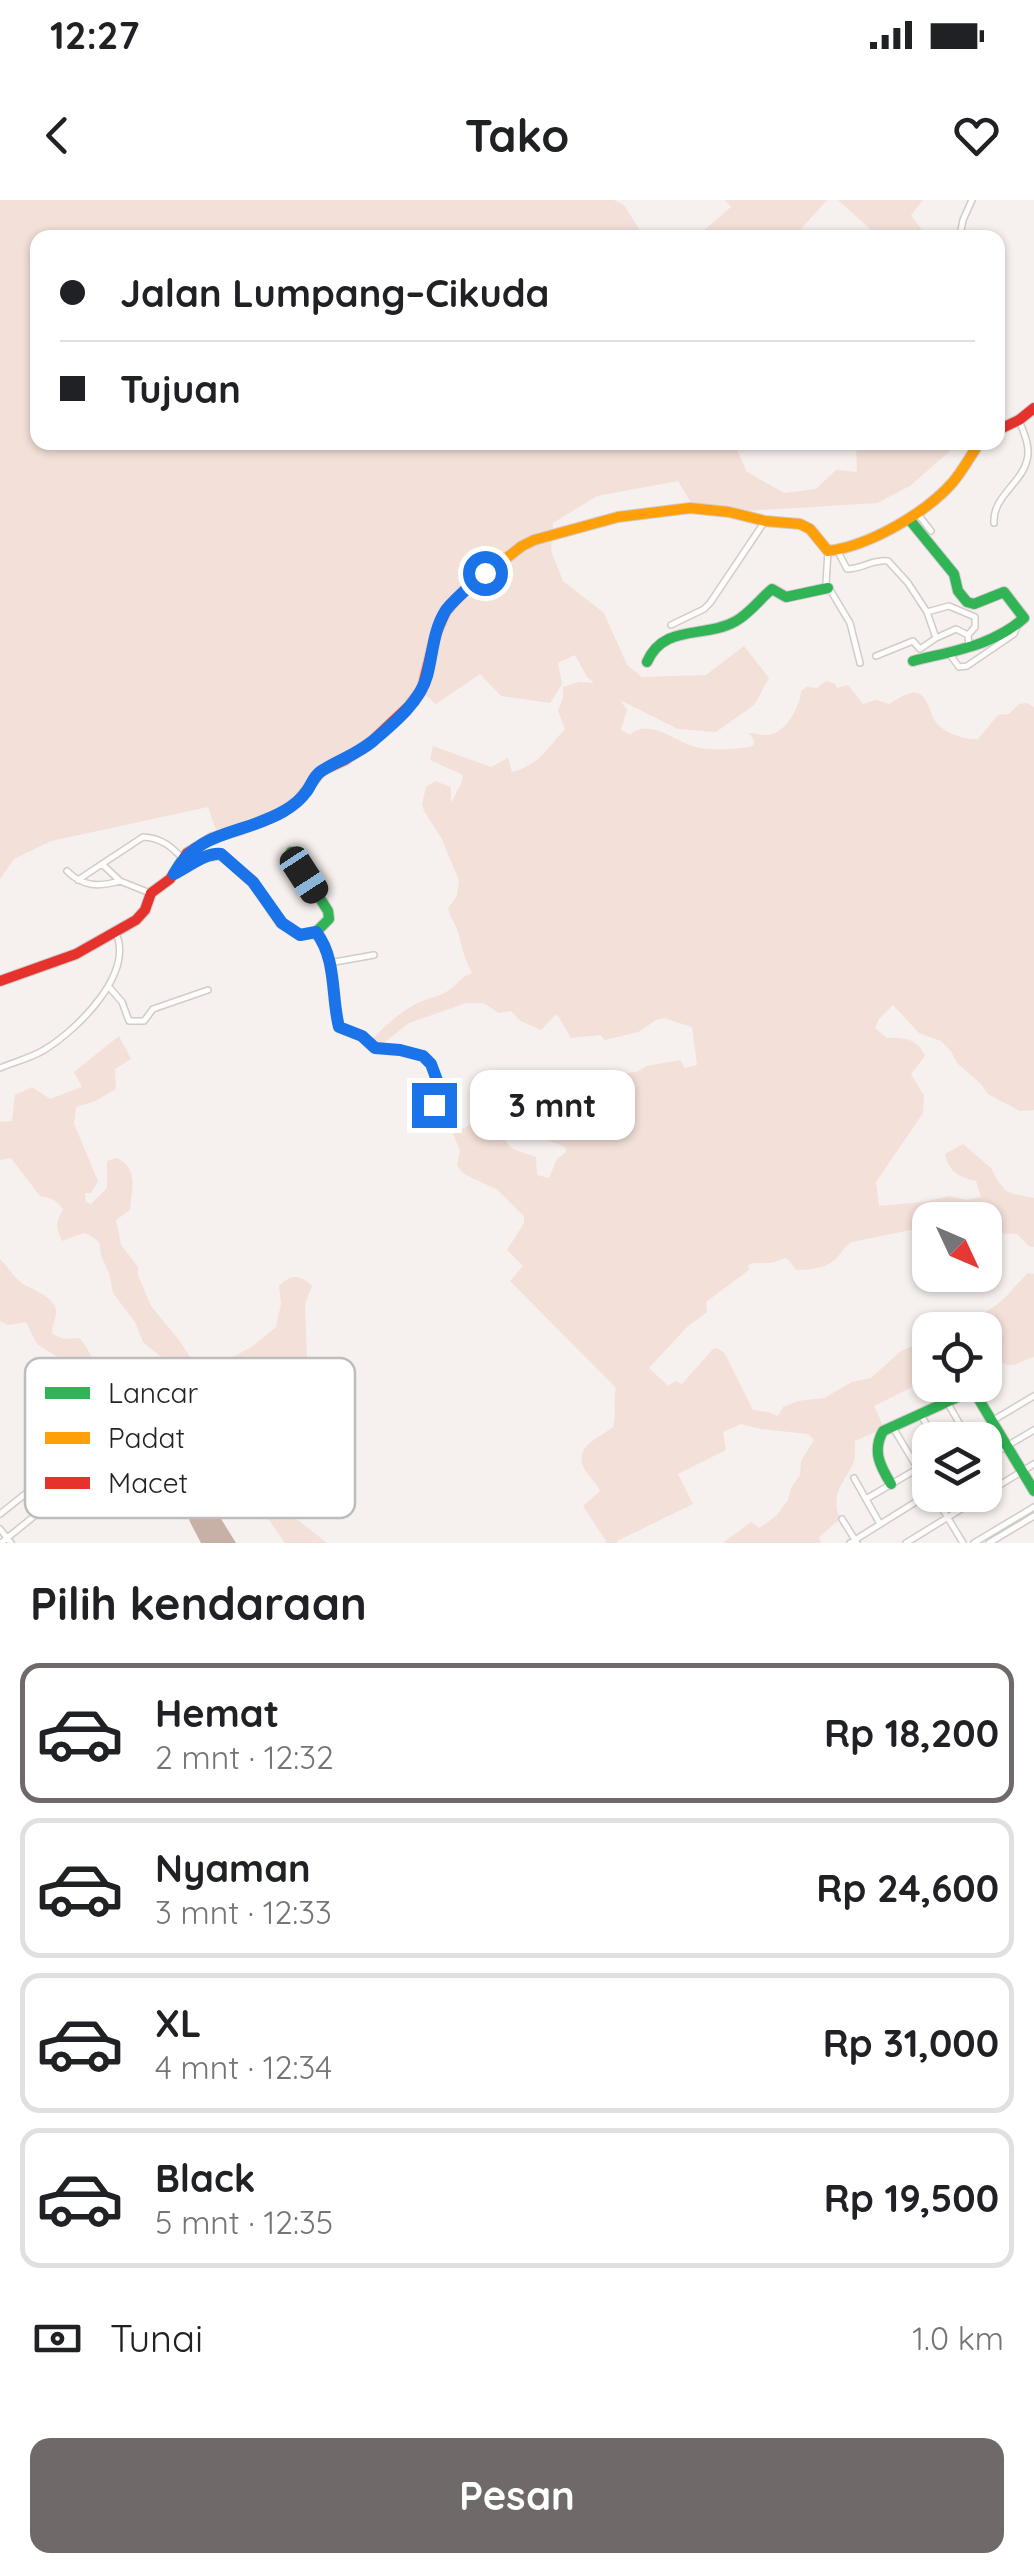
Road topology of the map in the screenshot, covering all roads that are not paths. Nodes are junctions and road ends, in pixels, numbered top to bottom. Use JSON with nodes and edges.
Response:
{"nodes":[{"id":1,"x":969,"y":201,"type":"edge"},
{"id":2,"x":961,"y":230,"type":"edge"},
{"id":3,"x":1034,"y":408,"type":"edge"},
{"id":4,"x":1020,"y":420,"type":"junction"},
{"id":5,"x":1005,"y":427,"type":"edge"},
{"id":6,"x":975,"y":450,"type":"edge"},
{"id":7,"x":913,"y":516,"type":"junction"},
{"id":8,"x":765,"y":522,"type":"junction"},
{"id":9,"x":994,"y":523,"type":"dead end"},
{"id":10,"x":931,"y":531,"type":"dead end"},
{"id":11,"x":833,"y":550,"type":"junction"},
{"id":12,"x":828,"y":588,"type":"junction"},
{"id":13,"x":927,"y":612,"type":"junction"},
{"id":14,"x":671,"y":625,"type":"dead end"},
{"id":15,"x":1018,"y":625,"type":"junction"},
{"id":16,"x":968,"y":635,"type":"junction"},
{"id":17,"x":936,"y":638,"type":"junction"},
{"id":18,"x":968,"y":648,"type":"junction"},
{"id":19,"x":949,"y":652,"type":"junction"},
{"id":20,"x":876,"y":656,"type":"dead end"},
{"id":21,"x":913,"y":661,"type":"dead end"},
{"id":22,"x":647,"y":662,"type":"dead end"},
{"id":23,"x":860,"y":663,"type":"dead end"},
{"id":24,"x":290,"y":852,"type":"dead end"},
{"id":25,"x":182,"y":858,"type":"junction"},
{"id":26,"x":102,"y":864,"type":"junction"},
{"id":27,"x":67,"y":871,"type":"dead end"},
{"id":28,"x":174,"y":874,"type":"junction"},
{"id":29,"x":78,"y":880,"type":"junction"},
{"id":30,"x":120,"y":882,"type":"junction"},
{"id":31,"x":150,"y":893,"type":"junction"},
{"id":32,"x":115,"y":931,"type":"junction"},
{"id":33,"x":316,"y":932,"type":"junction"},
{"id":34,"x":374,"y":955,"type":"dead end"},
{"id":35,"x":329,"y":963,"type":"junction"},
{"id":36,"x":0,"y":981,"type":"edge"},
{"id":37,"x":109,"y":986,"type":"junction"},
{"id":38,"x":208,"y":990,"type":"dead end"},
{"id":39,"x":0,"y":1068,"type":"edge"},
{"id":40,"x":438,"y":1112,"type":"dead end"},
{"id":41,"x":1034,"y":1396,"type":"edge"},
{"id":42,"x":947,"y":1402,"type":"joint"},
{"id":43,"x":980,"y":1402,"type":"edge"},
{"id":44,"x":920,"y":1414,"type":"junction"},
{"id":45,"x":992,"y":1421,"type":"junction"},
{"id":46,"x":925,"y":1422,"type":"edge"},
{"id":47,"x":958,"y":1422,"type":"edge"},
{"id":48,"x":892,"y":1426,"type":"junction"},
{"id":49,"x":1034,"y":1430,"type":"edge"},
{"id":50,"x":1008,"y":1446,"type":"junction"},
{"id":51,"x":1002,"y":1449,"type":"edge"},
{"id":52,"x":912,"y":1460,"type":"edge"},
{"id":53,"x":1034,"y":1464,"type":"edge"},
{"id":54,"x":1023,"y":1471,"type":"junction"},
{"id":55,"x":912,"y":1472,"type":"edge"},
{"id":56,"x":854,"y":1478,"type":"dead end"},
{"id":57,"x":891,"y":1484,"type":"junction"},
{"id":58,"x":1002,"y":1484,"type":"edge"},
{"id":59,"x":1034,"y":1491,"type":"edge"},
{"id":60,"x":25,"y":1494,"type":"edge"},
{"id":61,"x":866,"y":1499,"type":"junction"},
{"id":62,"x":912,"y":1504,"type":"edge"},
{"id":63,"x":1034,"y":1507,"type":"edge"},
{"id":64,"x":945,"y":1512,"type":"edge"},
{"id":65,"x":956,"y":1512,"type":"edge"},
{"id":66,"x":0,"y":1514,"type":"edge"},
{"id":67,"x":1034,"y":1516,"type":"edge"},
{"id":68,"x":948,"y":1517,"type":"junction"},
{"id":69,"x":34,"y":1518,"type":"edge"},
{"id":70,"x":842,"y":1520,"type":"dead end"},
{"id":71,"x":880,"y":1524,"type":"junction"},
{"id":72,"x":0,"y":1529,"type":"edge"},
{"id":73,"x":1002,"y":1535,"type":"junction"},
{"id":74,"x":9,"y":1540,"type":"edge"},
{"id":75,"x":854,"y":1542,"type":"edge"},
{"id":76,"x":0,"y":1543,"type":"edge"},
{"id":77,"x":906,"y":1543,"type":"edge"},
{"id":78,"x":963,"y":1543,"type":"edge"},
{"id":79,"x":974,"y":1543,"type":"edge"},
{"id":80,"x":989,"y":1543,"type":"edge"},
{"id":81,"x":1007,"y":1543,"type":"edge"}],
"edges":[{"from":1,"to":2,"type":"street"},
{"from":3,"to":4,"type":"street"},
{"from":4,"to":5,"type":"street"},
{"from":4,"to":9,"type":"street"},
{"from":6,"to":7,"type":"street"},
{"from":7,"to":10,"type":"street"},
{"from":7,"to":11,"type":"street"},
{"from":7,"to":15,"type":"street"},
{"from":8,"to":11,"type":"street"},
{"from":8,"to":14,"type":"street"},
{"from":8,"to":25,"type":"street"},
{"from":11,"to":12,"type":"street"},
{"from":11,"to":13,"type":"street"},
{"from":12,"to":22,"type":"street"},
{"from":12,"to":23,"type":"street"},
{"from":13,"to":16,"type":"street"},
{"from":13,"to":17,"type":"street"},
{"from":15,"to":18,"type":"street"},
{"from":15,"to":19,"type":"street"},
{"from":16,"to":17,"type":"street"},
{"from":16,"to":18,"type":"street"},
{"from":17,"to":20,"type":"street"},
{"from":18,"to":19,"type":"street"},
{"from":19,"to":21,"type":"street"},
{"from":24,"to":33,"type":"street"},
{"from":25,"to":26,"type":"street"},
{"from":25,"to":28,"type":"street"},
{"from":26,"to":29,"type":"street"},
{"from":26,"to":30,"type":"street"},
{"from":27,"to":29,"type":"street"},
{"from":28,"to":31,"type":"street"},
{"from":28,"to":33,"type":"street"},
{"from":29,"to":30,"type":"street"},
{"from":30,"to":31,"type":"street"},
{"from":31,"to":32,"type":"street"},
{"from":32,"to":36,"type":"street"},
{"from":32,"to":37,"type":"street"},
{"from":33,"to":35,"type":"street"},
{"from":34,"to":35,"type":"street"},
{"from":35,"to":40,"type":"street"},
{"from":37,"to":38,"type":"street"},
{"from":37,"to":39,"type":"street"},
{"from":41,"to":45,"type":"street"},
{"from":42,"to":44,"type":"street"},
{"from":42,"to":47,"type":"street"},
{"from":43,"to":45,"type":"street"},
{"from":44,"to":46,"type":"street"},
{"from":44,"to":48,"type":"street"},
{"from":45,"to":50,"type":"street"},
{"from":48,"to":52,"type":"street"},
{"from":48,"to":57,"type":"street"},
{"from":49,"to":50,"type":"street"},
{"from":50,"to":51,"type":"street"},
{"from":50,"to":54,"type":"street"},
{"from":53,"to":54,"type":"street"},
{"from":54,"to":58,"type":"street"},
{"from":54,"to":59,"type":"street"},
{"from":55,"to":57,"type":"street"},
{"from":56,"to":61,"type":"street"},
{"from":57,"to":61,"type":"street"},
{"from":60,"to":66,"type":"street"},
{"from":61,"to":71,"type":"street"},
{"from":62,"to":71,"type":"street"},
{"from":63,"to":79,"type":"street"},
{"from":64,"to":68,"type":"street"},
{"from":65,"to":68,"type":"street"},
{"from":67,"to":73,"type":"street"},
{"from":68,"to":77,"type":"street"},
{"from":68,"to":78,"type":"street"},
{"from":69,"to":74,"type":"street"},
{"from":70,"to":75,"type":"street"},
{"from":71,"to":75,"type":"street"},
{"from":72,"to":74,"type":"street"},
{"from":73,"to":80,"type":"street"},
{"from":73,"to":81,"type":"street"},
{"from":74,"to":76,"type":"street"}]}
